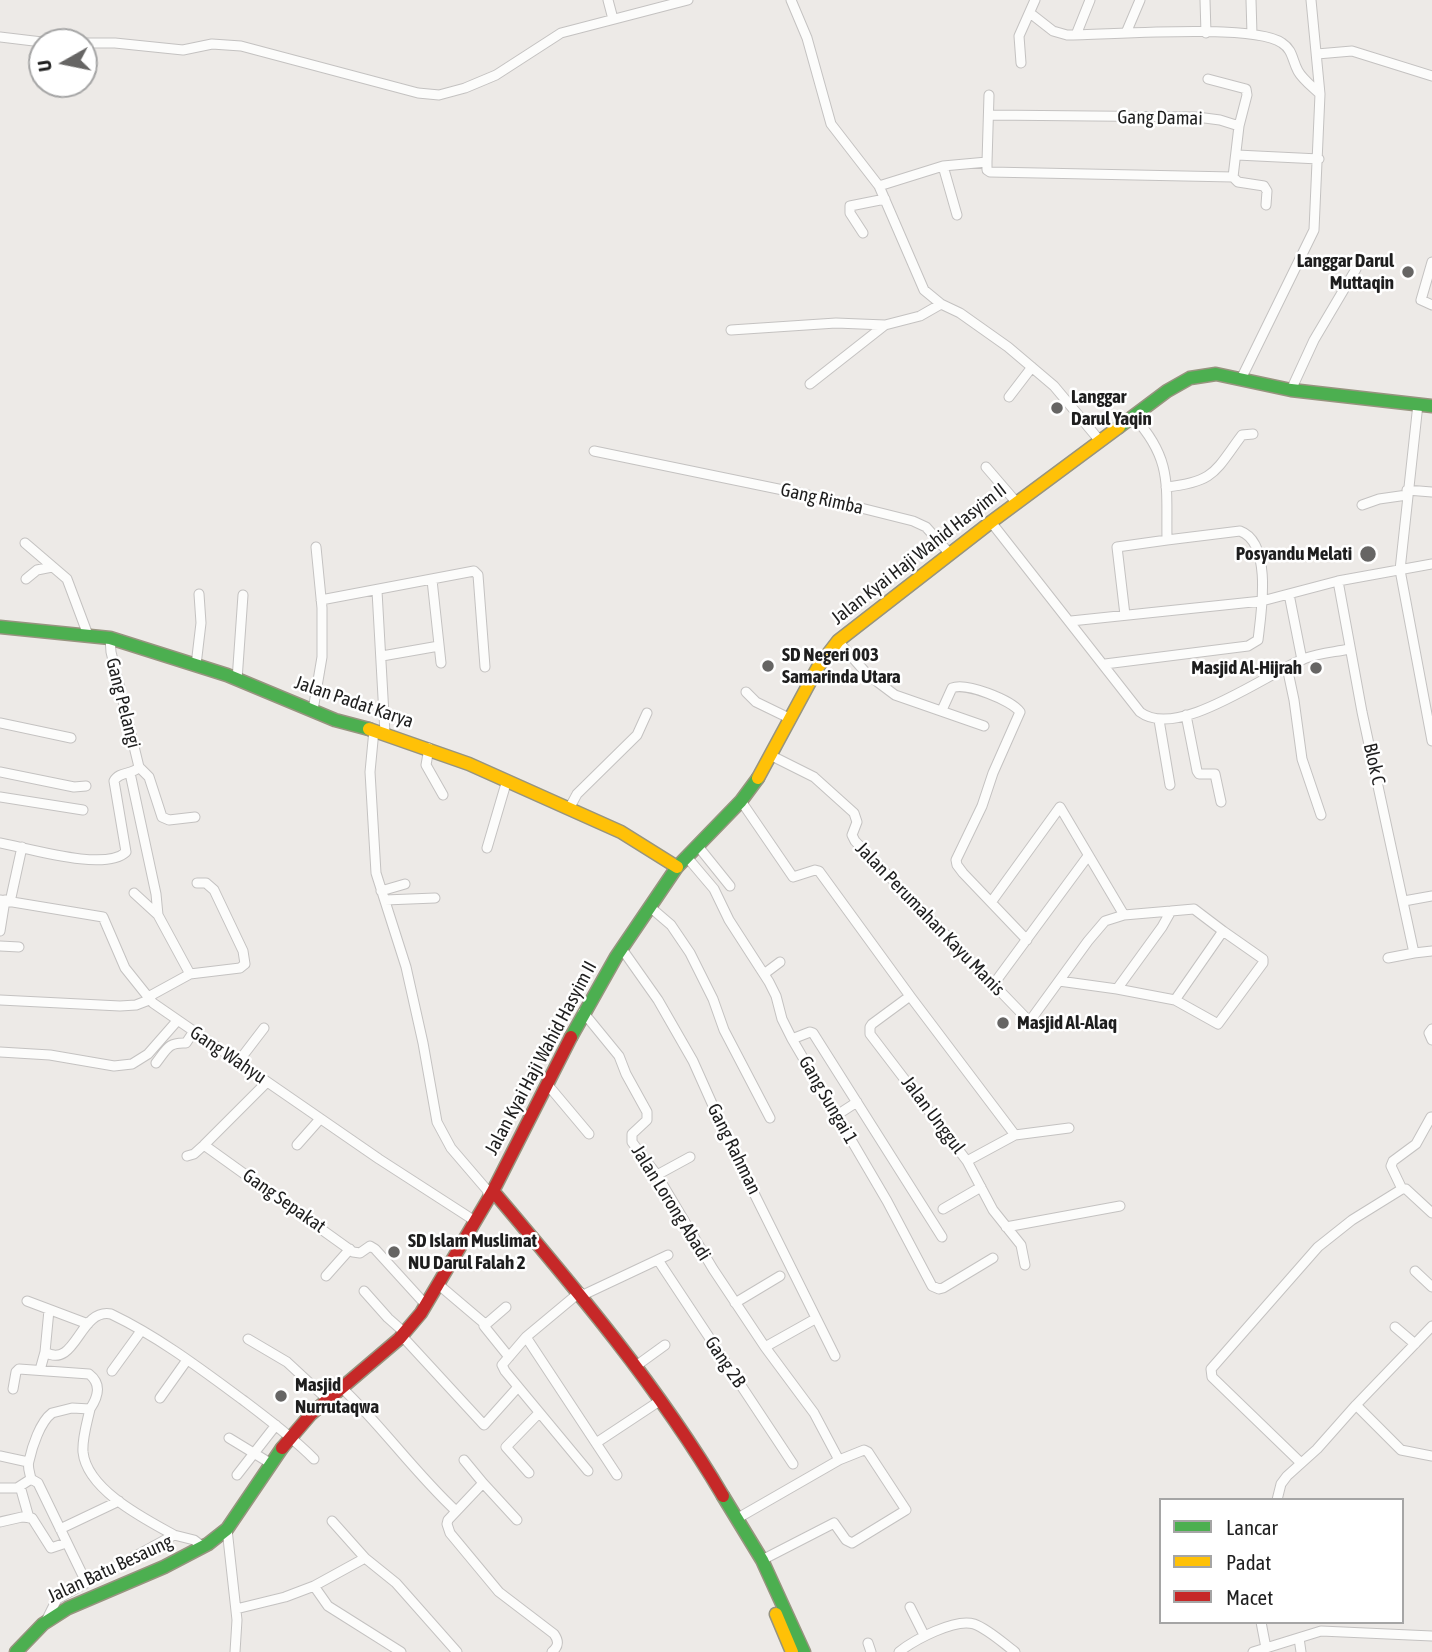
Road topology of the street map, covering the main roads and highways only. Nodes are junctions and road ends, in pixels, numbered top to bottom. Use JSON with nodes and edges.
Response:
{"nodes":[{"id":1,"x":1432,"y":406,"type":"edge"},
{"id":2,"x":0,"y":627,"type":"edge"},
{"id":3,"x":677,"y":867,"type":"junction"},
{"id":4,"x":490,"y":1193,"type":"junction"},
{"id":5,"x":579,"y":1294,"type":"junction"},
{"id":6,"x":227,"y":1529,"type":"joint"},
{"id":7,"x":16,"y":1652,"type":"edge"},
{"id":8,"x":792,"y":1652,"type":"edge"},
{"id":9,"x":804,"y":1652,"type":"edge"}],
"edges":[{"from":1,"to":3,"type":"main road","name":"Jalan Kyai Haji Wahid Hasyim II"},
{"from":2,"to":3,"type":"main road","name":"Jalan Padat Karya"},
{"from":3,"to":4,"type":"main road","name":"Jalan Kyai Haji Wahid Hasyim II"},
{"from":4,"to":5,"type":"main road"},
{"from":4,"to":6,"type":"main road","name":"Jalan Kyai Haji Wahid Hasyim II"},
{"from":5,"to":8,"type":"main road"},
{"from":5,"to":9,"type":"main road"},
{"from":6,"to":7,"type":"main road","name":"Jalan Batu Besaung"}]}
